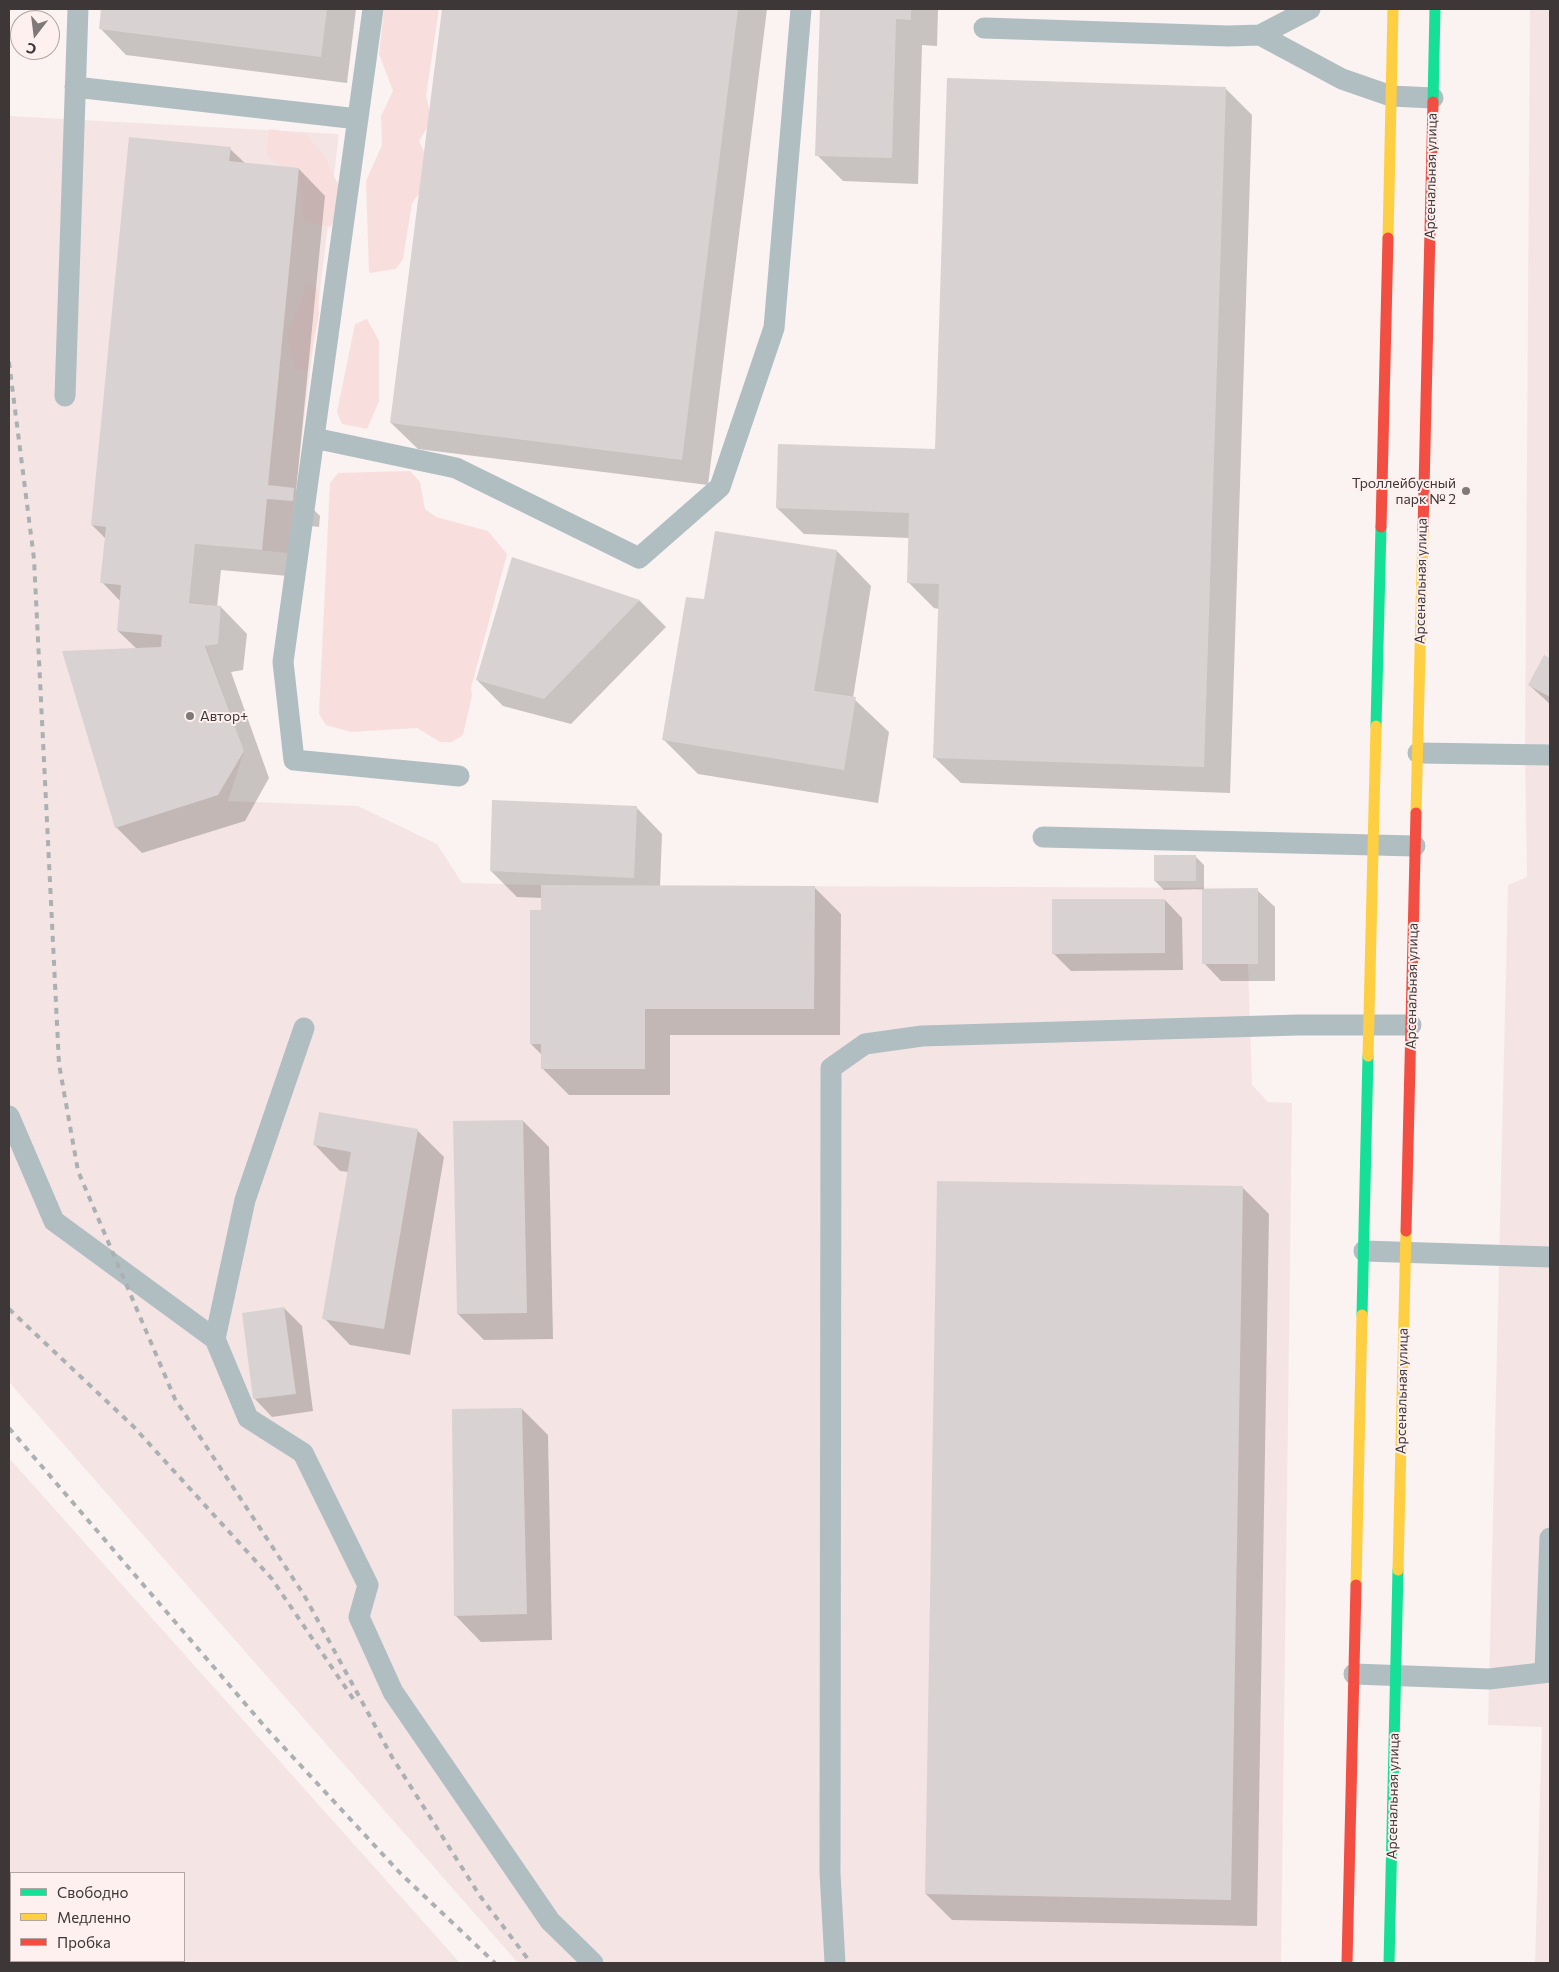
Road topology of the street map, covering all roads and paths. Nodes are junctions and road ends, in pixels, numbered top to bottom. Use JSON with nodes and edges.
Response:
{"nodes":[{"id":1,"x":78,"y":9,"type":"edge"},
{"id":2,"x":373,"y":9,"type":"edge"},
{"id":3,"x":800,"y":9,"type":"edge"},
{"id":4,"x":1310,"y":9,"type":"edge"},
{"id":5,"x":1393,"y":9,"type":"edge"},
{"id":6,"x":1435,"y":9,"type":"edge"},
{"id":7,"x":984,"y":28,"type":"dead end"},
{"id":8,"x":1260,"y":36,"type":"junction"},
{"id":9,"x":75,"y":87,"type":"junction"},
{"id":10,"x":1391,"y":96,"type":"junction"},
{"id":11,"x":1433,"y":98,"type":"junction"},
{"id":12,"x":358,"y":119,"type":"junction"},
{"id":13,"x":66,"y":396,"type":"dead end"},
{"id":14,"x":314,"y":438,"type":"junction"},
{"id":15,"x":1418,"y":753,"type":"junction"},
{"id":16,"x":1550,"y":755,"type":"edge"},
{"id":17,"x":459,"y":776,"type":"dead end"},
{"id":18,"x":1043,"y":837,"type":"dead end"},
{"id":19,"x":1374,"y":846,"type":"junction"},
{"id":20,"x":1415,"y":846,"type":"junction"},
{"id":21,"x":1370,"y":1024,"type":"junction"},
{"id":22,"x":1411,"y":1025,"type":"junction"},
{"id":23,"x":304,"y":1028,"type":"dead end"},
{"id":24,"x":9,"y":1116,"type":"edge"},
{"id":25,"x":1364,"y":1251,"type":"junction"},
{"id":26,"x":1406,"y":1252,"type":"junction"},
{"id":27,"x":1550,"y":1257,"type":"edge"},
{"id":28,"x":215,"y":1339,"type":"junction"},
{"id":29,"x":1550,"y":1538,"type":"edge"},
{"id":30,"x":1548,"y":1672,"type":"edge"},
{"id":31,"x":1354,"y":1674,"type":"junction"},
{"id":32,"x":1395,"y":1675,"type":"junction"},
{"id":33,"x":593,"y":1963,"type":"edge"},
{"id":34,"x":834,"y":1963,"type":"edge"},
{"id":35,"x":1353,"y":1963,"type":"edge"},
{"id":36,"x":1389,"y":1963,"type":"edge"}],
"edges":[{"from":1,"to":9,"type":"lane"},
{"from":2,"to":12,"type":"lane"},
{"from":3,"to":14,"type":"lane"},
{"from":4,"to":8,"type":"lane"},
{"from":5,"to":10,"type":"street"},
{"from":6,"to":11,"type":"street","name":"Арсенальная улица"},
{"from":7,"to":8,"type":"lane"},
{"from":8,"to":10,"type":"lane"},
{"from":9,"to":12,"type":"lane"},
{"from":9,"to":13,"type":"lane"},
{"from":10,"to":11,"type":"lane"},
{"from":10,"to":19,"type":"street"},
{"from":11,"to":15,"type":"street","name":"Арсенальная улица"},
{"from":12,"to":14,"type":"lane"},
{"from":14,"to":17,"type":"lane"},
{"from":15,"to":16,"type":"lane"},
{"from":15,"to":20,"type":"street","name":"Арсенальная улица"},
{"from":18,"to":19,"type":"lane"},
{"from":19,"to":20,"type":"lane"},
{"from":19,"to":21,"type":"street"},
{"from":20,"to":22,"type":"street","name":"Арсенальная улица"},
{"from":21,"to":22,"type":"lane"},
{"from":21,"to":25,"type":"street"},
{"from":21,"to":34,"type":"lane"},
{"from":22,"to":26,"type":"street","name":"Арсенальная улица"},
{"from":23,"to":28,"type":"lane"},
{"from":24,"to":28,"type":"lane"},
{"from":25,"to":26,"type":"lane"},
{"from":25,"to":31,"type":"street"},
{"from":26,"to":27,"type":"lane"},
{"from":26,"to":32,"type":"street","name":"Арсенальная улица"},
{"from":28,"to":33,"type":"lane"},
{"from":29,"to":30,"type":"lane"},
{"from":30,"to":32,"type":"lane"},
{"from":31,"to":32,"type":"lane"},
{"from":31,"to":35,"type":"street"},
{"from":32,"to":36,"type":"street","name":"Арсенальная улица"}]}
